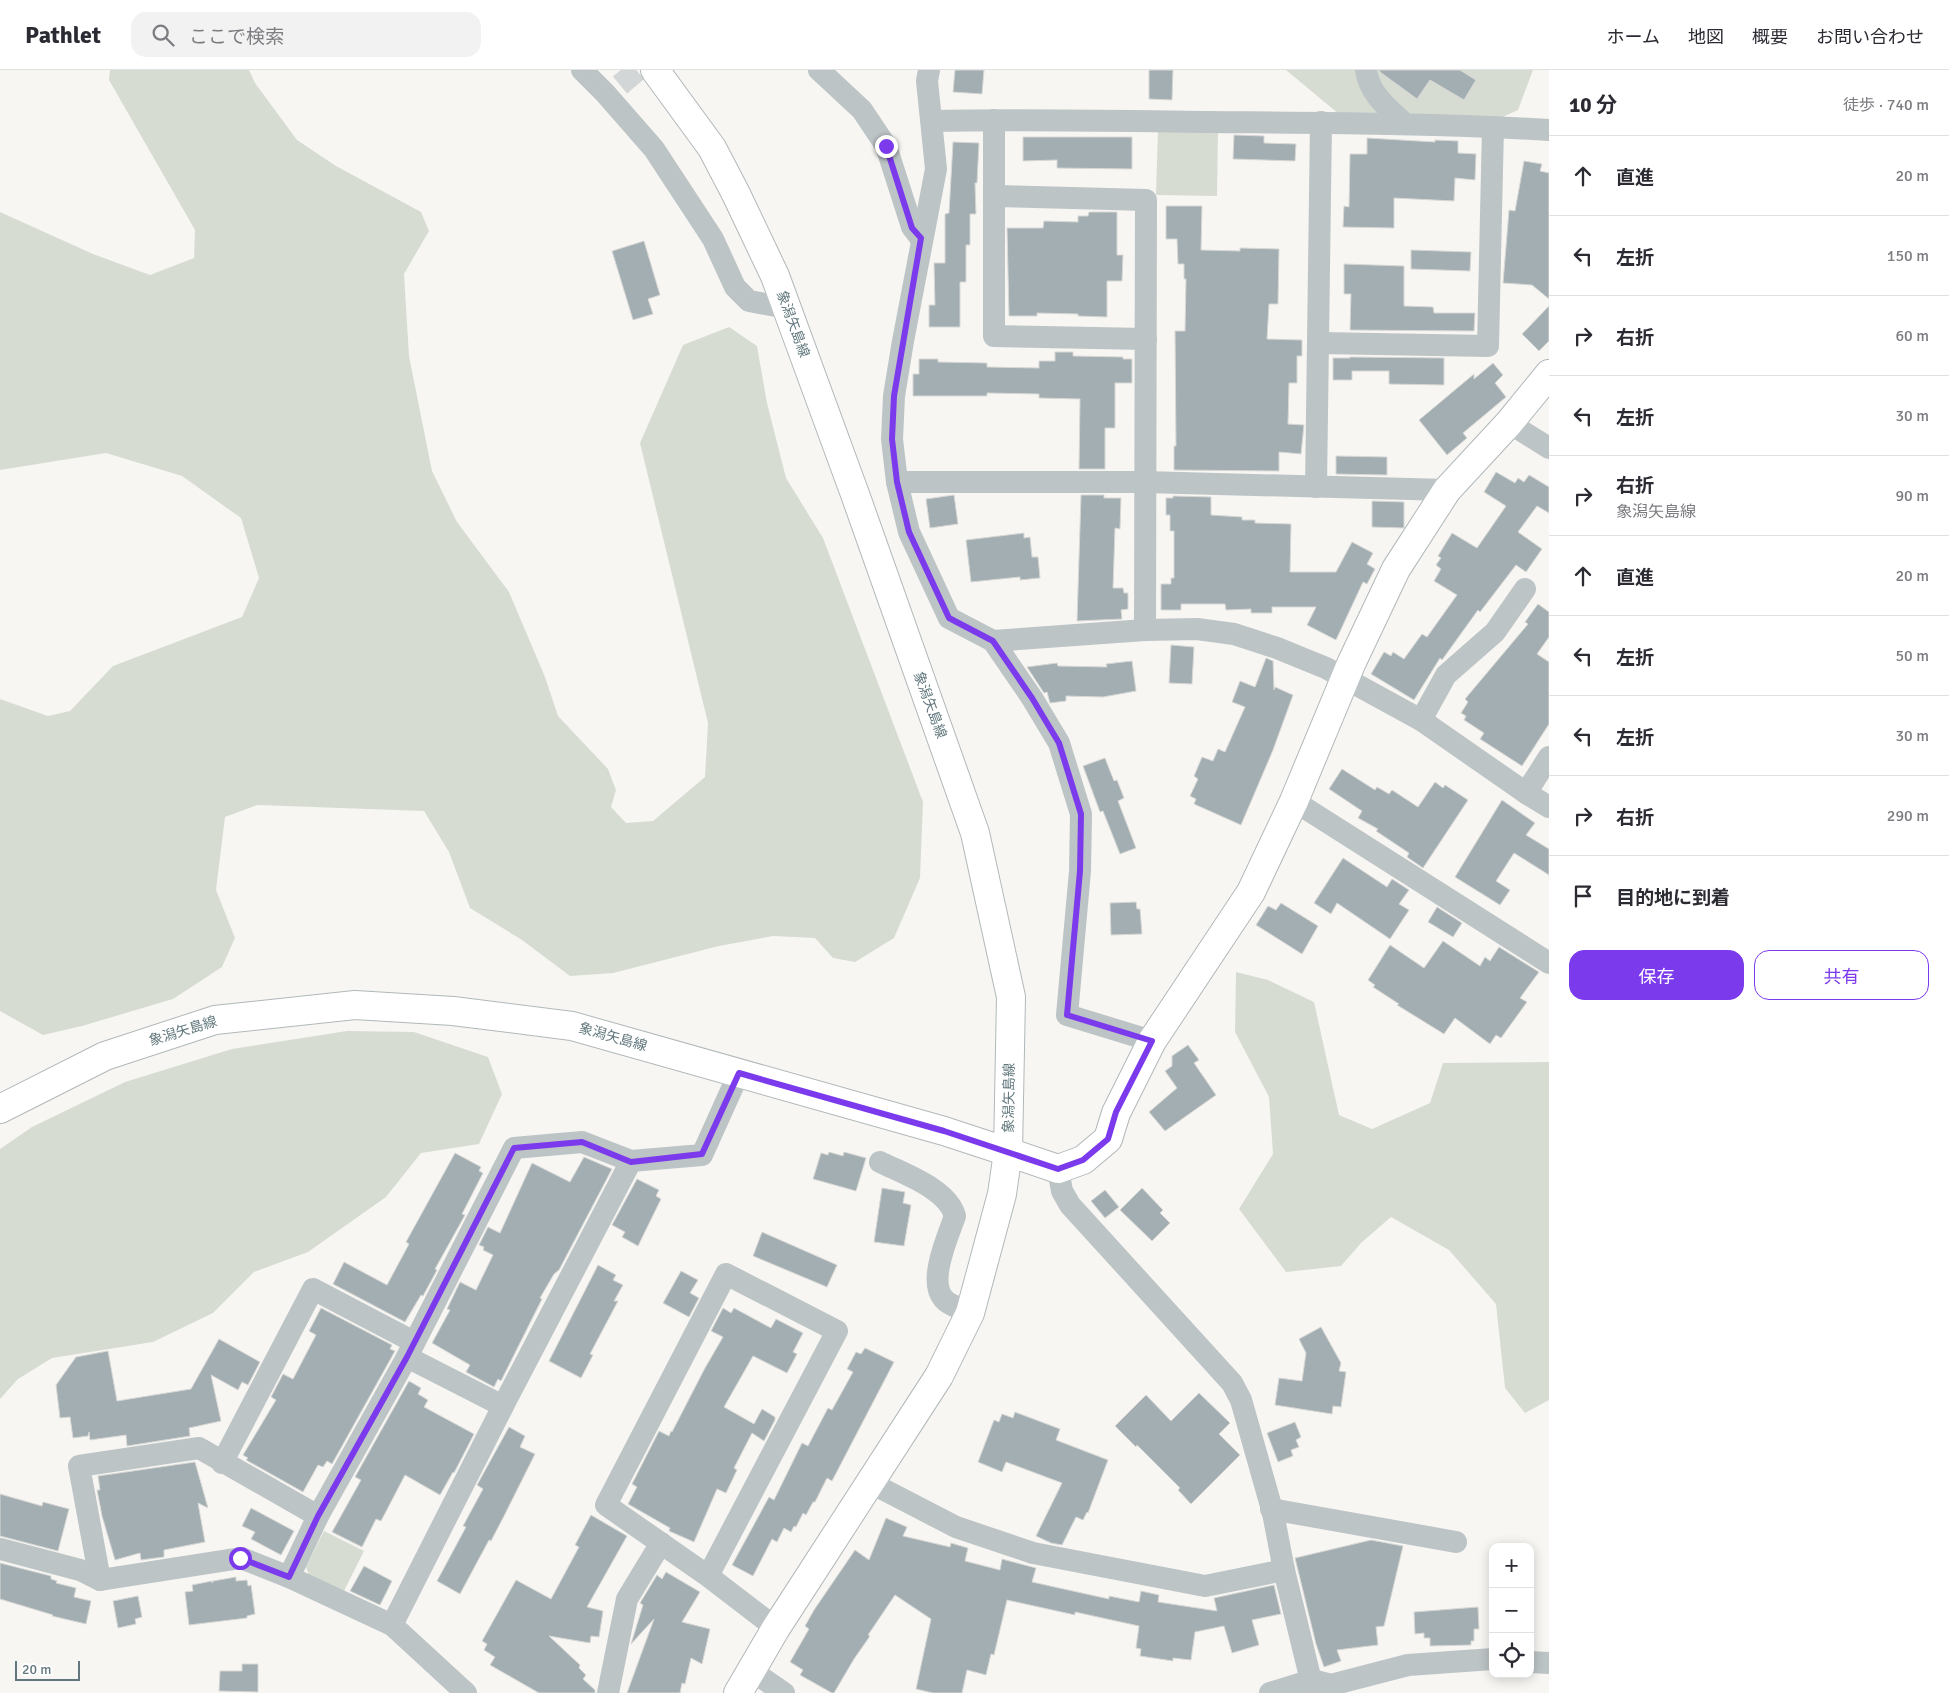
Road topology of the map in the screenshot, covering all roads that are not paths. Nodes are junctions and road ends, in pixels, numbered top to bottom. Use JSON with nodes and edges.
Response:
{"nodes":[{"id":1,"x":582,"y":70,"type":"edge"},
{"id":2,"x":655,"y":70,"type":"edge"},
{"id":3,"x":819,"y":70,"type":"edge"},
{"id":4,"x":929,"y":70,"type":"edge"},
{"id":5,"x":1366,"y":70,"type":"edge"},
{"id":6,"x":994,"y":120,"type":"junction"},
{"id":7,"x":932,"y":121,"type":"junction"},
{"id":8,"x":1321,"y":122,"type":"junction"},
{"id":9,"x":1405,"y":124,"type":"junction"},
{"id":10,"x":1493,"y":127,"type":"junction"},
{"id":11,"x":1549,"y":130,"type":"edge"},
{"id":12,"x":995,"y":196,"type":"junction"},
{"id":13,"x":921,"y":238,"type":"junction"},
{"id":14,"x":787,"y":308,"type":"junction"},
{"id":15,"x":1146,"y":339,"type":"junction"},
{"id":16,"x":1318,"y":343,"type":"junction"},
{"id":17,"x":1549,"y":374,"type":"edge"},
{"id":18,"x":1509,"y":422,"type":"junction"},
{"id":19,"x":1549,"y":448,"type":"edge"},
{"id":20,"x":897,"y":482,"type":"junction"},
{"id":21,"x":1144,"y":482,"type":"junction"},
{"id":22,"x":1316,"y":487,"type":"junction"},
{"id":23,"x":1447,"y":490,"type":"junction"},
{"id":24,"x":1525,"y":589,"type":"dead end"},
{"id":25,"x":1145,"y":630,"type":"junction"},
{"id":26,"x":993,"y":641,"type":"junction"},
{"id":27,"x":1346,"y":677,"type":"junction"},
{"id":28,"x":1422,"y":720,"type":"junction"},
{"id":29,"x":1549,"y":757,"type":"edge"},
{"id":30,"x":1526,"y":793,"type":"junction"},
{"id":31,"x":1294,"y":801,"type":"junction"},
{"id":32,"x":1549,"y":807,"type":"edge"},
{"id":33,"x":1549,"y":963,"type":"edge"},
{"id":34,"x":1152,"y":1041,"type":"junction"},
{"id":35,"x":739,"y":1073,"type":"junction"},
{"id":36,"x":0,"y":1109,"type":"edge"},
{"id":37,"x":1008,"y":1152,"type":"junction"},
{"id":38,"x":631,"y":1162,"type":"junction"},
{"id":39,"x":880,"y":1162,"type":"dead end"},
{"id":40,"x":1058,"y":1169,"type":"junction"},
{"id":41,"x":970,"y":1313,"type":"junction"},
{"id":42,"x":410,"y":1350,"type":"junction"},
{"id":43,"x":503,"y":1406,"type":"junction"},
{"id":44,"x":222,"y":1463,"type":"junction"},
{"id":45,"x":871,"y":1483,"type":"junction"},
{"id":46,"x":1271,"y":1509,"type":"junction"},
{"id":47,"x":318,"y":1516,"type":"junction"},
{"id":48,"x":1456,"y":1542,"type":"dead end"},
{"id":49,"x":660,"y":1544,"type":"junction"},
{"id":50,"x":0,"y":1548,"type":"edge"},
{"id":51,"x":1284,"y":1570,"type":"junction"},
{"id":52,"x":708,"y":1576,"type":"junction"},
{"id":53,"x":289,"y":1577,"type":"junction"},
{"id":54,"x":100,"y":1580,"type":"junction"},
{"id":55,"x":392,"y":1625,"type":"junction"},
{"id":56,"x":776,"y":1628,"type":"junction"},
{"id":57,"x":1489,"y":1660,"type":"edge"},
{"id":58,"x":1534,"y":1662,"type":"edge"},
{"id":59,"x":1549,"y":1663,"type":"edge"},
{"id":60,"x":745,"y":1682,"type":"edge"},
{"id":61,"x":1313,"y":1686,"type":"edge"},
{"id":62,"x":466,"y":1693,"type":"edge"},
{"id":63,"x":608,"y":1693,"type":"edge"},
{"id":64,"x":784,"y":1693,"type":"edge"},
{"id":65,"x":1270,"y":1693,"type":"edge"}],
"edges":[{"from":1,"to":14,"type":"street"},
{"from":2,"to":14,"type":"main road","name":"象潟矢島線"},
{"from":3,"to":13,"type":"street"},
{"from":4,"to":7,"type":"street"},
{"from":5,"to":9,"type":"street"},
{"from":6,"to":7,"type":"street"},
{"from":6,"to":8,"type":"street"},
{"from":6,"to":12,"type":"street"},
{"from":7,"to":13,"type":"street"},
{"from":8,"to":9,"type":"street"},
{"from":8,"to":16,"type":"street"},
{"from":9,"to":10,"type":"street"},
{"from":10,"to":11,"type":"street"},
{"from":10,"to":16,"type":"street"},
{"from":12,"to":15,"type":"street"},
{"from":12,"to":15,"type":"street"},
{"from":13,"to":20,"type":"street"},
{"from":14,"to":37,"type":"main road","name":"象潟矢島線"},
{"from":15,"to":21,"type":"street"},
{"from":16,"to":22,"type":"street"},
{"from":17,"to":18,"type":"main road"},
{"from":18,"to":19,"type":"street"},
{"from":18,"to":23,"type":"main road"},
{"from":20,"to":21,"type":"street"},
{"from":20,"to":26,"type":"street"},
{"from":21,"to":22,"type":"street"},
{"from":21,"to":25,"type":"street"},
{"from":22,"to":23,"type":"street"},
{"from":23,"to":27,"type":"main road"},
{"from":24,"to":28,"type":"street"},
{"from":25,"to":26,"type":"street"},
{"from":25,"to":27,"type":"street"},
{"from":26,"to":34,"type":"street"},
{"from":27,"to":28,"type":"street"},
{"from":27,"to":31,"type":"main road"},
{"from":28,"to":30,"type":"street"},
{"from":29,"to":30,"type":"street"},
{"from":30,"to":32,"type":"street"},
{"from":31,"to":33,"type":"street"},
{"from":31,"to":34,"type":"main road"},
{"from":34,"to":40,"type":"main road"},
{"from":35,"to":36,"type":"main road","name":"象潟矢島線"},
{"from":35,"to":37,"type":"main road","name":"象潟矢島線"},
{"from":35,"to":38,"type":"street"},
{"from":37,"to":40,"type":"main road"},
{"from":37,"to":41,"type":"main road"},
{"from":38,"to":42,"type":"street"},
{"from":38,"to":43,"type":"street"},
{"from":39,"to":41,"type":"street"},
{"from":40,"to":46,"type":"street"},
{"from":41,"to":45,"type":"main road"},
{"from":42,"to":43,"type":"street"},
{"from":42,"to":44,"type":"street"},
{"from":42,"to":47,"type":"street"},
{"from":43,"to":55,"type":"street"},
{"from":44,"to":47,"type":"street"},
{"from":44,"to":54,"type":"street"},
{"from":45,"to":51,"type":"street"},
{"from":45,"to":56,"type":"main road"},
{"from":46,"to":48,"type":"street"},
{"from":46,"to":51,"type":"street"},
{"from":47,"to":53,"type":"street"},
{"from":49,"to":52,"type":"street"},
{"from":49,"to":52,"type":"street"},
{"from":49,"to":63,"type":"street"},
{"from":50,"to":54,"type":"street"},
{"from":51,"to":61,"type":"street"},
{"from":52,"to":56,"type":"street"},
{"from":53,"to":54,"type":"street"},
{"from":53,"to":55,"type":"street"},
{"from":55,"to":62,"type":"street"},
{"from":56,"to":60,"type":"main road"},
{"from":57,"to":61,"type":"street"},
{"from":58,"to":59,"type":"street"},
{"from":60,"to":64,"type":"street"},
{"from":61,"to":65,"type":"street"}]}
